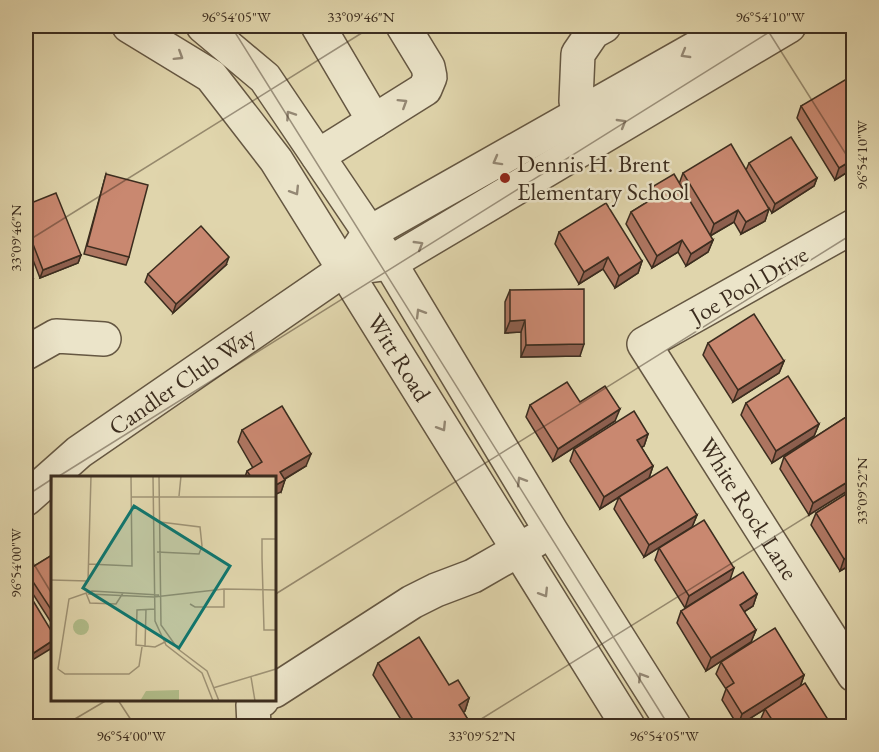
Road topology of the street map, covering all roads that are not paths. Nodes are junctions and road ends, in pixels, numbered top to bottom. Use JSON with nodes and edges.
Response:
{"nodes":[{"id":1,"x":129,"y":26,"type":"edge"},
{"id":2,"x":203,"y":26,"type":"edge"},
{"id":3,"x":318,"y":26,"type":"edge"},
{"id":4,"x":403,"y":26,"type":"edge"},
{"id":5,"x":604,"y":26,"type":"edge"},
{"id":6,"x":735,"y":26,"type":"edge"},
{"id":7,"x":789,"y":26,"type":"edge"},
{"id":8,"x":374,"y":120,"type":"junction"},
{"id":9,"x":587,"y":127,"type":"junction"},
{"id":10,"x":318,"y":156,"type":"junction"},
{"id":11,"x":854,"y":226,"type":"edge"},
{"id":12,"x":369,"y":233,"type":"junction"},
{"id":13,"x":390,"y":263,"type":"junction"},
{"id":14,"x":345,"y":269,"type":"junction"},
{"id":15,"x":104,"y":339,"type":"dead end"},
{"id":16,"x":644,"y":344,"type":"joint"},
{"id":17,"x":26,"y":353,"type":"edge"},
{"id":18,"x":52,"y":476,"type":"edge"},
{"id":19,"x":51,"y":477,"type":"edge"},
{"id":20,"x":26,"y":499,"type":"edge"},
{"id":21,"x":551,"y":531,"type":"junction"},
{"id":22,"x":518,"y":551,"type":"junction"},
{"id":23,"x":854,"y":675,"type":"edge"},
{"id":24,"x":276,"y":690,"type":"edge"},
{"id":25,"x":259,"y":701,"type":"edge"},
{"id":26,"x":254,"y":726,"type":"edge"},
{"id":27,"x":628,"y":726,"type":"edge"},
{"id":28,"x":674,"y":726,"type":"edge"}],
"edges":[{"from":1,"to":14,"type":"street","name":"Witt Road","one_way":true},
{"from":10,"to":2,"type":"street","name":"Witt Road","one_way":true},
{"from":3,"to":8,"type":"street"},
{"from":8,"to":4,"type":"street","one_way":true},
{"from":5,"to":9,"type":"street"},
{"from":6,"to":9,"type":"street","one_way":true},
{"from":9,"to":7,"type":"street","one_way":true},
{"from":8,"to":10,"type":"street"},
{"from":9,"to":12,"type":"street","one_way":true},
{"from":13,"to":9,"type":"street","one_way":true},
{"from":10,"to":12,"type":"street","name":"Witt Road"},
{"from":11,"to":16,"type":"street","name":"Joe Pool Drive"},
{"from":12,"to":13,"type":"street","name":"Witt Road"},
{"from":12,"to":14,"type":"street"},
{"from":13,"to":14,"type":"street"},
{"from":21,"to":13,"type":"street","name":"Witt Road","one_way":true},
{"from":14,"to":18,"type":"street","name":"Candler Club Way"},
{"from":14,"to":22,"type":"street","name":"Witt Road","one_way":true},
{"from":15,"to":17,"type":"street"},
{"from":16,"to":23,"type":"street","name":"White Rock Lane"},
{"from":19,"to":20,"type":"street","name":"Candler Club Way"},
{"from":21,"to":22,"type":"street"},
{"from":28,"to":21,"type":"street","name":"Witt Road","one_way":true},
{"from":22,"to":24,"type":"street"},
{"from":22,"to":27,"type":"street","name":"Witt Road","one_way":true},
{"from":25,"to":26,"type":"street"}]}
